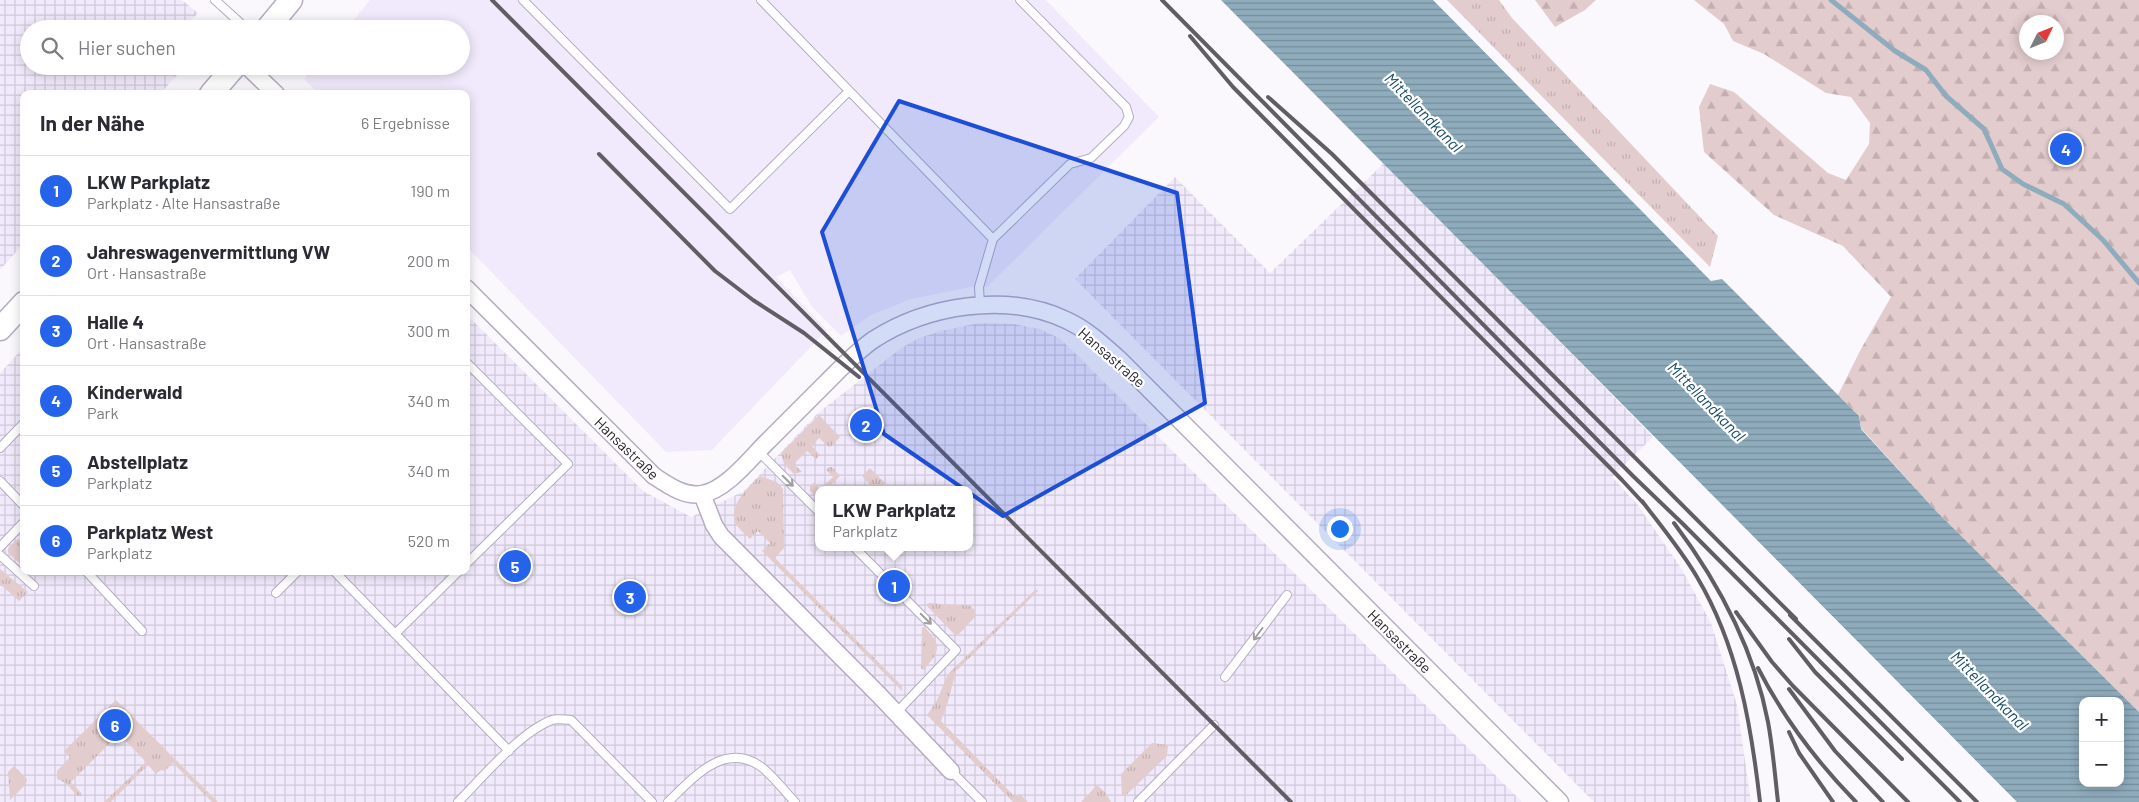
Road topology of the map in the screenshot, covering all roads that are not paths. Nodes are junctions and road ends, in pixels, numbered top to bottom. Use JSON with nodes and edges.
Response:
{"nodes":[{"id":1,"x":215,"y":0,"type":"edge"},
{"id":2,"x":291,"y":0,"type":"edge"},
{"id":3,"x":523,"y":0,"type":"edge"},
{"id":4,"x":761,"y":0,"type":"edge"},
{"id":5,"x":1020,"y":0,"type":"edge"},
{"id":6,"x":237,"y":20,"type":"edge"},
{"id":7,"x":274,"y":20,"type":"edge"},
{"id":8,"x":227,"y":75,"type":"edge"},
{"id":9,"x":256,"y":75,"type":"edge"},
{"id":10,"x":214,"y":90,"type":"edge"},
{"id":11,"x":272,"y":90,"type":"edge"},
{"id":12,"x":849,"y":91,"type":"junction"},
{"id":13,"x":993,"y":239,"type":"junction"},
{"id":14,"x":470,"y":292,"type":"edge"},
{"id":15,"x":980,"y":305,"type":"junction"},
{"id":16,"x":20,"y":307,"type":"edge"},
{"id":17,"x":0,"y":329,"type":"edge"},
{"id":18,"x":470,"y":366,"type":"edge"},
{"id":19,"x":20,"y":427,"type":"edge"},
{"id":20,"x":0,"y":448,"type":"edge"},
{"id":21,"x":758,"y":451,"type":"junction"},
{"id":22,"x":0,"y":482,"type":"edge"},
{"id":23,"x":702,"y":494,"type":"junction"},
{"id":24,"x":20,"y":502,"type":"edge"},
{"id":25,"x":815,"y":508,"type":"edge"},
{"id":26,"x":20,"y":526,"type":"edge"},
{"id":27,"x":0,"y":547,"type":"edge"},
{"id":28,"x":858,"y":551,"type":"edge"},
{"id":29,"x":0,"y":555,"type":"edge"},
{"id":30,"x":470,"y":560,"type":"edge"},
{"id":31,"x":20,"y":573,"type":"edge"},
{"id":32,"x":22,"y":575,"type":"edge"},
{"id":33,"x":90,"y":575,"type":"edge"},
{"id":34,"x":294,"y":575,"type":"edge"},
{"id":35,"x":338,"y":575,"type":"edge"},
{"id":36,"x":455,"y":575,"type":"edge"},
{"id":37,"x":34,"y":586,"type":"dead end"},
{"id":38,"x":276,"y":593,"type":"dead end"},
{"id":39,"x":1287,"y":595,"type":"dead end"},
{"id":40,"x":142,"y":631,"type":"dead end"},
{"id":41,"x":395,"y":634,"type":"junction"},
{"id":42,"x":1225,"y":677,"type":"dead end"},
{"id":43,"x":896,"y":713,"type":"junction"},
{"id":44,"x":1214,"y":725,"type":"dead end"},
{"id":45,"x":510,"y":751,"type":"junction"},
{"id":46,"x":951,"y":771,"type":"joint"},
{"id":47,"x":458,"y":802,"type":"edge"},
{"id":48,"x":652,"y":802,"type":"edge"},
{"id":49,"x":668,"y":802,"type":"edge"},
{"id":50,"x":795,"y":802,"type":"edge"},
{"id":51,"x":982,"y":802,"type":"edge"},
{"id":52,"x":1138,"y":802,"type":"edge"},
{"id":53,"x":1560,"y":802,"type":"edge"}],
"edges":[{"from":1,"to":6,"type":"lane"},
{"from":2,"to":7,"type":"main road"},
{"from":3,"to":12,"type":"lane"},
{"from":4,"to":12,"type":"lane"},
{"from":5,"to":13,"type":"lane"},
{"from":8,"to":10,"type":"main road"},
{"from":9,"to":11,"type":"street"},
{"from":12,"to":13,"type":"lane"},
{"from":13,"to":15,"type":"lane"},
{"from":14,"to":23,"type":"street","name":"Hansastraße"},
{"from":15,"to":21,"type":"street","name":"Hansastraße"},
{"from":15,"to":53,"type":"street","name":"Hansastraße"},
{"from":16,"to":17,"type":"main road"},
{"from":18,"to":30,"type":"lane"},
{"from":19,"to":20,"type":"lane"},
{"from":21,"to":23,"type":"street","name":"Hansastraße"},
{"from":21,"to":25,"type":"lane","one_way":true},
{"from":22,"to":24,"type":"lane"},
{"from":23,"to":43,"type":"street"},
{"from":26,"to":27,"type":"lane"},
{"from":28,"to":43,"type":"lane","one_way":true},
{"from":29,"to":31,"type":"lane"},
{"from":32,"to":37,"type":"lane"},
{"from":33,"to":40,"type":"lane"},
{"from":34,"to":38,"type":"lane"},
{"from":35,"to":41,"type":"lane"},
{"from":36,"to":41,"type":"lane"},
{"from":39,"to":42,"type":"lane","one_way":true},
{"from":41,"to":45,"type":"lane"},
{"from":43,"to":46,"type":"street"},
{"from":44,"to":52,"type":"lane"},
{"from":45,"to":47,"type":"lane"},
{"from":45,"to":48,"type":"lane"},
{"from":46,"to":51,"type":"lane"},
{"from":49,"to":50,"type":"lane"}]}
